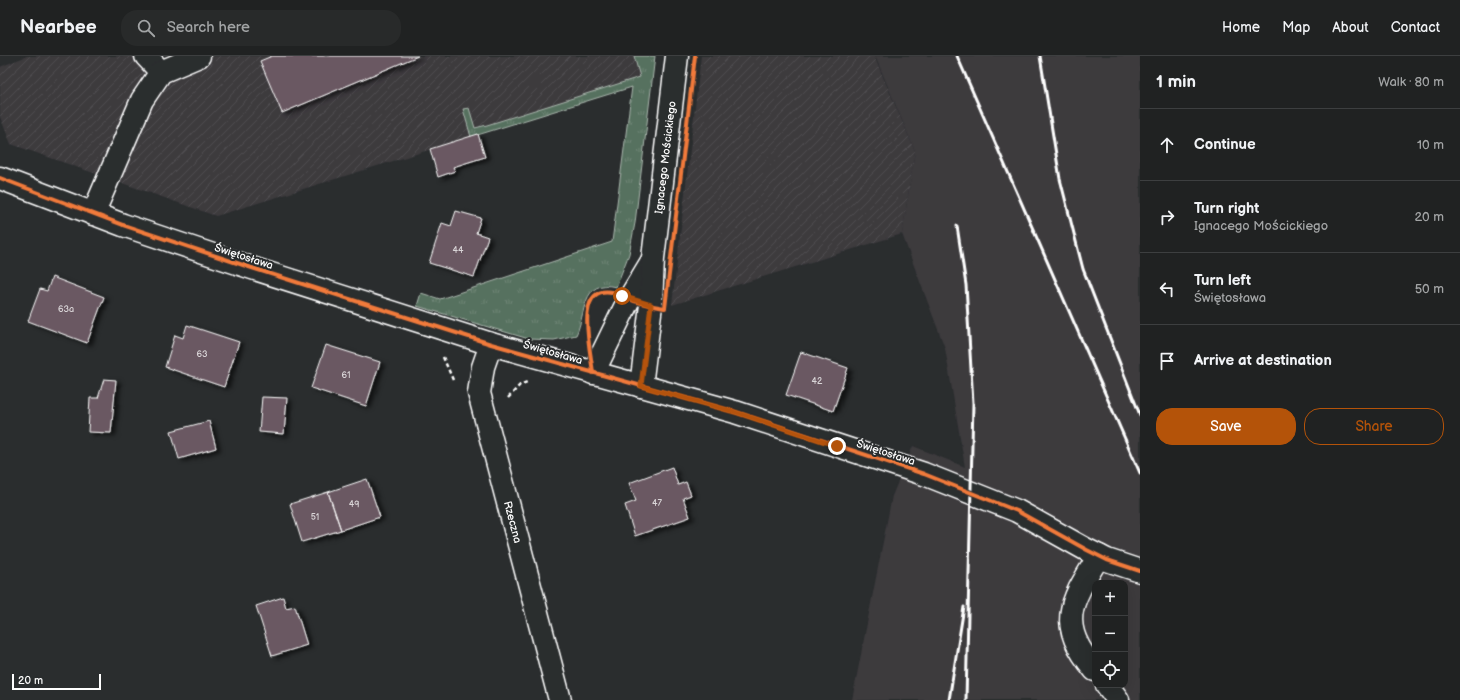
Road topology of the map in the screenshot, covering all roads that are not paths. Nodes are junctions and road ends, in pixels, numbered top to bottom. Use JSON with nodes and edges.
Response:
{"nodes":[{"id":1,"x":146,"y":56,"type":"edge"},
{"id":2,"x":199,"y":56,"type":"edge"},
{"id":3,"x":677,"y":56,"type":"edge"},
{"id":4,"x":161,"y":72,"type":"junction"},
{"id":5,"x":0,"y":178,"type":"edge"},
{"id":6,"x":94,"y":214,"type":"junction"},
{"id":7,"x":653,"y":258,"type":"junction"},
{"id":8,"x":491,"y":344,"type":"junction"},
{"id":9,"x":593,"y":373,"type":"junction"},
{"id":10,"x":641,"y":386,"type":"junction"},
{"id":11,"x":1099,"y":556,"type":"junction"},
{"id":12,"x":1140,"y":571,"type":"edge"},
{"id":13,"x":1092,"y":666,"type":"edge"},
{"id":14,"x":1109,"y":688,"type":"edge"},
{"id":15,"x":560,"y":700,"type":"edge"},
{"id":16,"x":1118,"y":700,"type":"edge"}],
"edges":[{"from":1,"to":4,"type":"street"},
{"from":2,"to":4,"type":"street"},
{"from":3,"to":7,"type":"street","name":"Ignacego Mościckiego"},
{"from":4,"to":6,"type":"street"},
{"from":5,"to":6,"type":"street","name":"Świętosława"},
{"from":6,"to":8,"type":"street","name":"Świętosława"},
{"from":7,"to":9,"type":"street","name":"Ignacego Mościckiego"},
{"from":7,"to":10,"type":"street","name":"Ignacego Mościckiego"},
{"from":8,"to":9,"type":"street","name":"Świętosława"},
{"from":8,"to":15,"type":"street","name":"Rzeczna"},
{"from":9,"to":10,"type":"street","name":"Świętosława"},
{"from":10,"to":11,"type":"street","name":"Świętosława"},
{"from":11,"to":12,"type":"street","name":"Świętosława"},
{"from":11,"to":13,"type":"street"},
{"from":14,"to":16,"type":"street"}]}
